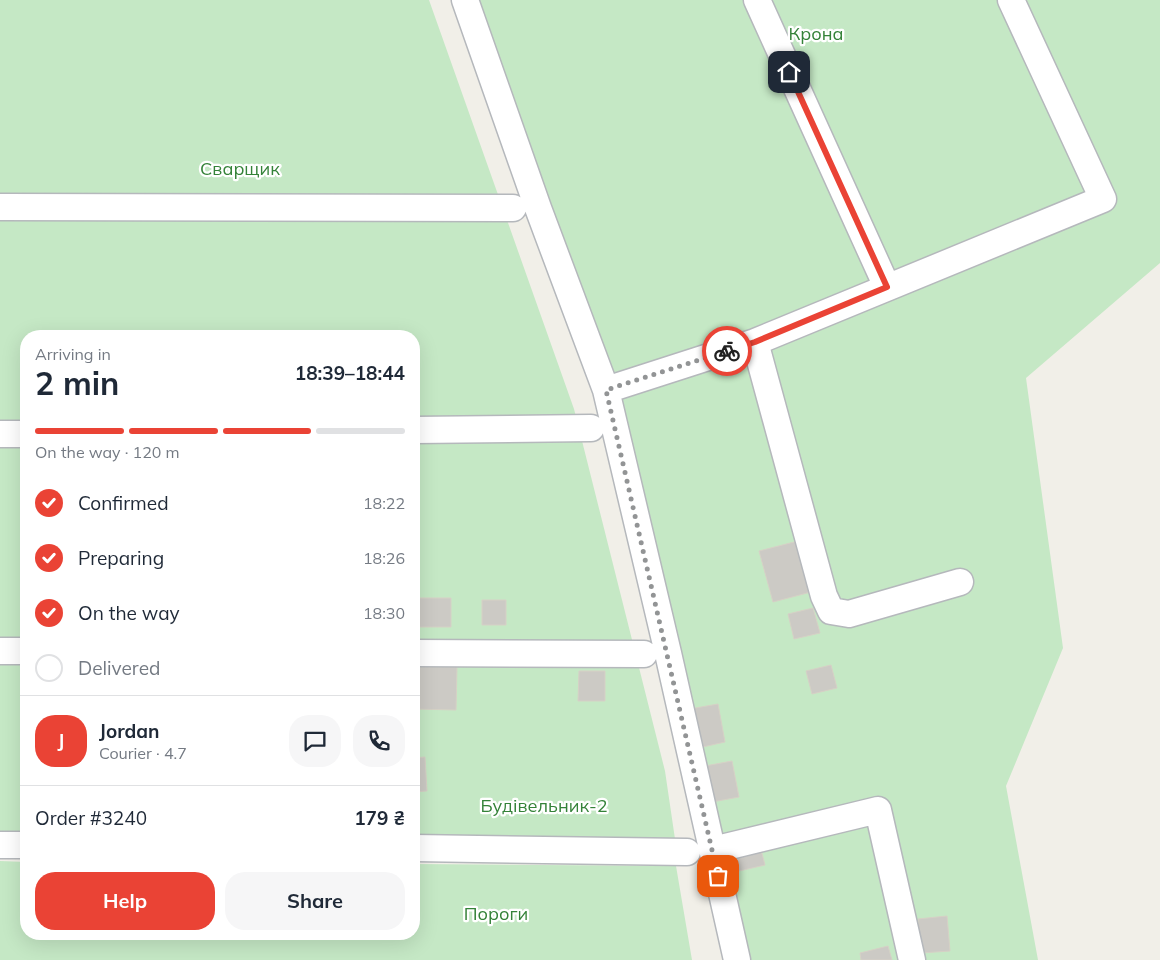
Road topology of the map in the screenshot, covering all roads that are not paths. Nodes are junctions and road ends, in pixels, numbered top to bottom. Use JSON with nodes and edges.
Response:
{"nodes":[{"id":1,"x":465,"y":0,"type":"edge"},
{"id":2,"x":757,"y":0,"type":"edge"},
{"id":3,"x":1012,"y":0,"type":"edge"},
{"id":4,"x":0,"y":207,"type":"edge"},
{"id":5,"x":513,"y":208,"type":"dead end"},
{"id":6,"x":887,"y":287,"type":"junction"},
{"id":7,"x":755,"y":342,"type":"junction"},
{"id":8,"x":606,"y":390,"type":"junction"},
{"id":9,"x":590,"y":428,"type":"dead end"},
{"id":10,"x":420,"y":430,"type":"edge"},
{"id":11,"x":0,"y":434,"type":"edge"},
{"id":12,"x":20,"y":434,"type":"edge"},
{"id":13,"x":960,"y":582,"type":"dead end"},
{"id":14,"x":0,"y":651,"type":"edge"},
{"id":15,"x":20,"y":651,"type":"edge"},
{"id":16,"x":420,"y":653,"type":"edge"},
{"id":17,"x":644,"y":654,"type":"dead end"},
{"id":18,"x":0,"y":845,"type":"edge"},
{"id":19,"x":20,"y":845,"type":"edge"},
{"id":20,"x":420,"y":848,"type":"edge"},
{"id":21,"x":712,"y":850,"type":"junction"},
{"id":22,"x":687,"y":852,"type":"dead end"},
{"id":23,"x":737,"y":960,"type":"edge"},
{"id":24,"x":912,"y":960,"type":"edge"}],
"edges":[{"from":1,"to":8,"type":"street"},
{"from":2,"to":6,"type":"street"},
{"from":3,"to":6,"type":"street"},
{"from":4,"to":5,"type":"street"},
{"from":6,"to":7,"type":"street"},
{"from":7,"to":8,"type":"street"},
{"from":7,"to":13,"type":"street"},
{"from":8,"to":21,"type":"street"},
{"from":9,"to":10,"type":"street"},
{"from":11,"to":12,"type":"street"},
{"from":14,"to":15,"type":"street"},
{"from":16,"to":17,"type":"street"},
{"from":18,"to":19,"type":"street"},
{"from":20,"to":22,"type":"street"},
{"from":21,"to":23,"type":"street"},
{"from":21,"to":24,"type":"street"}]}
